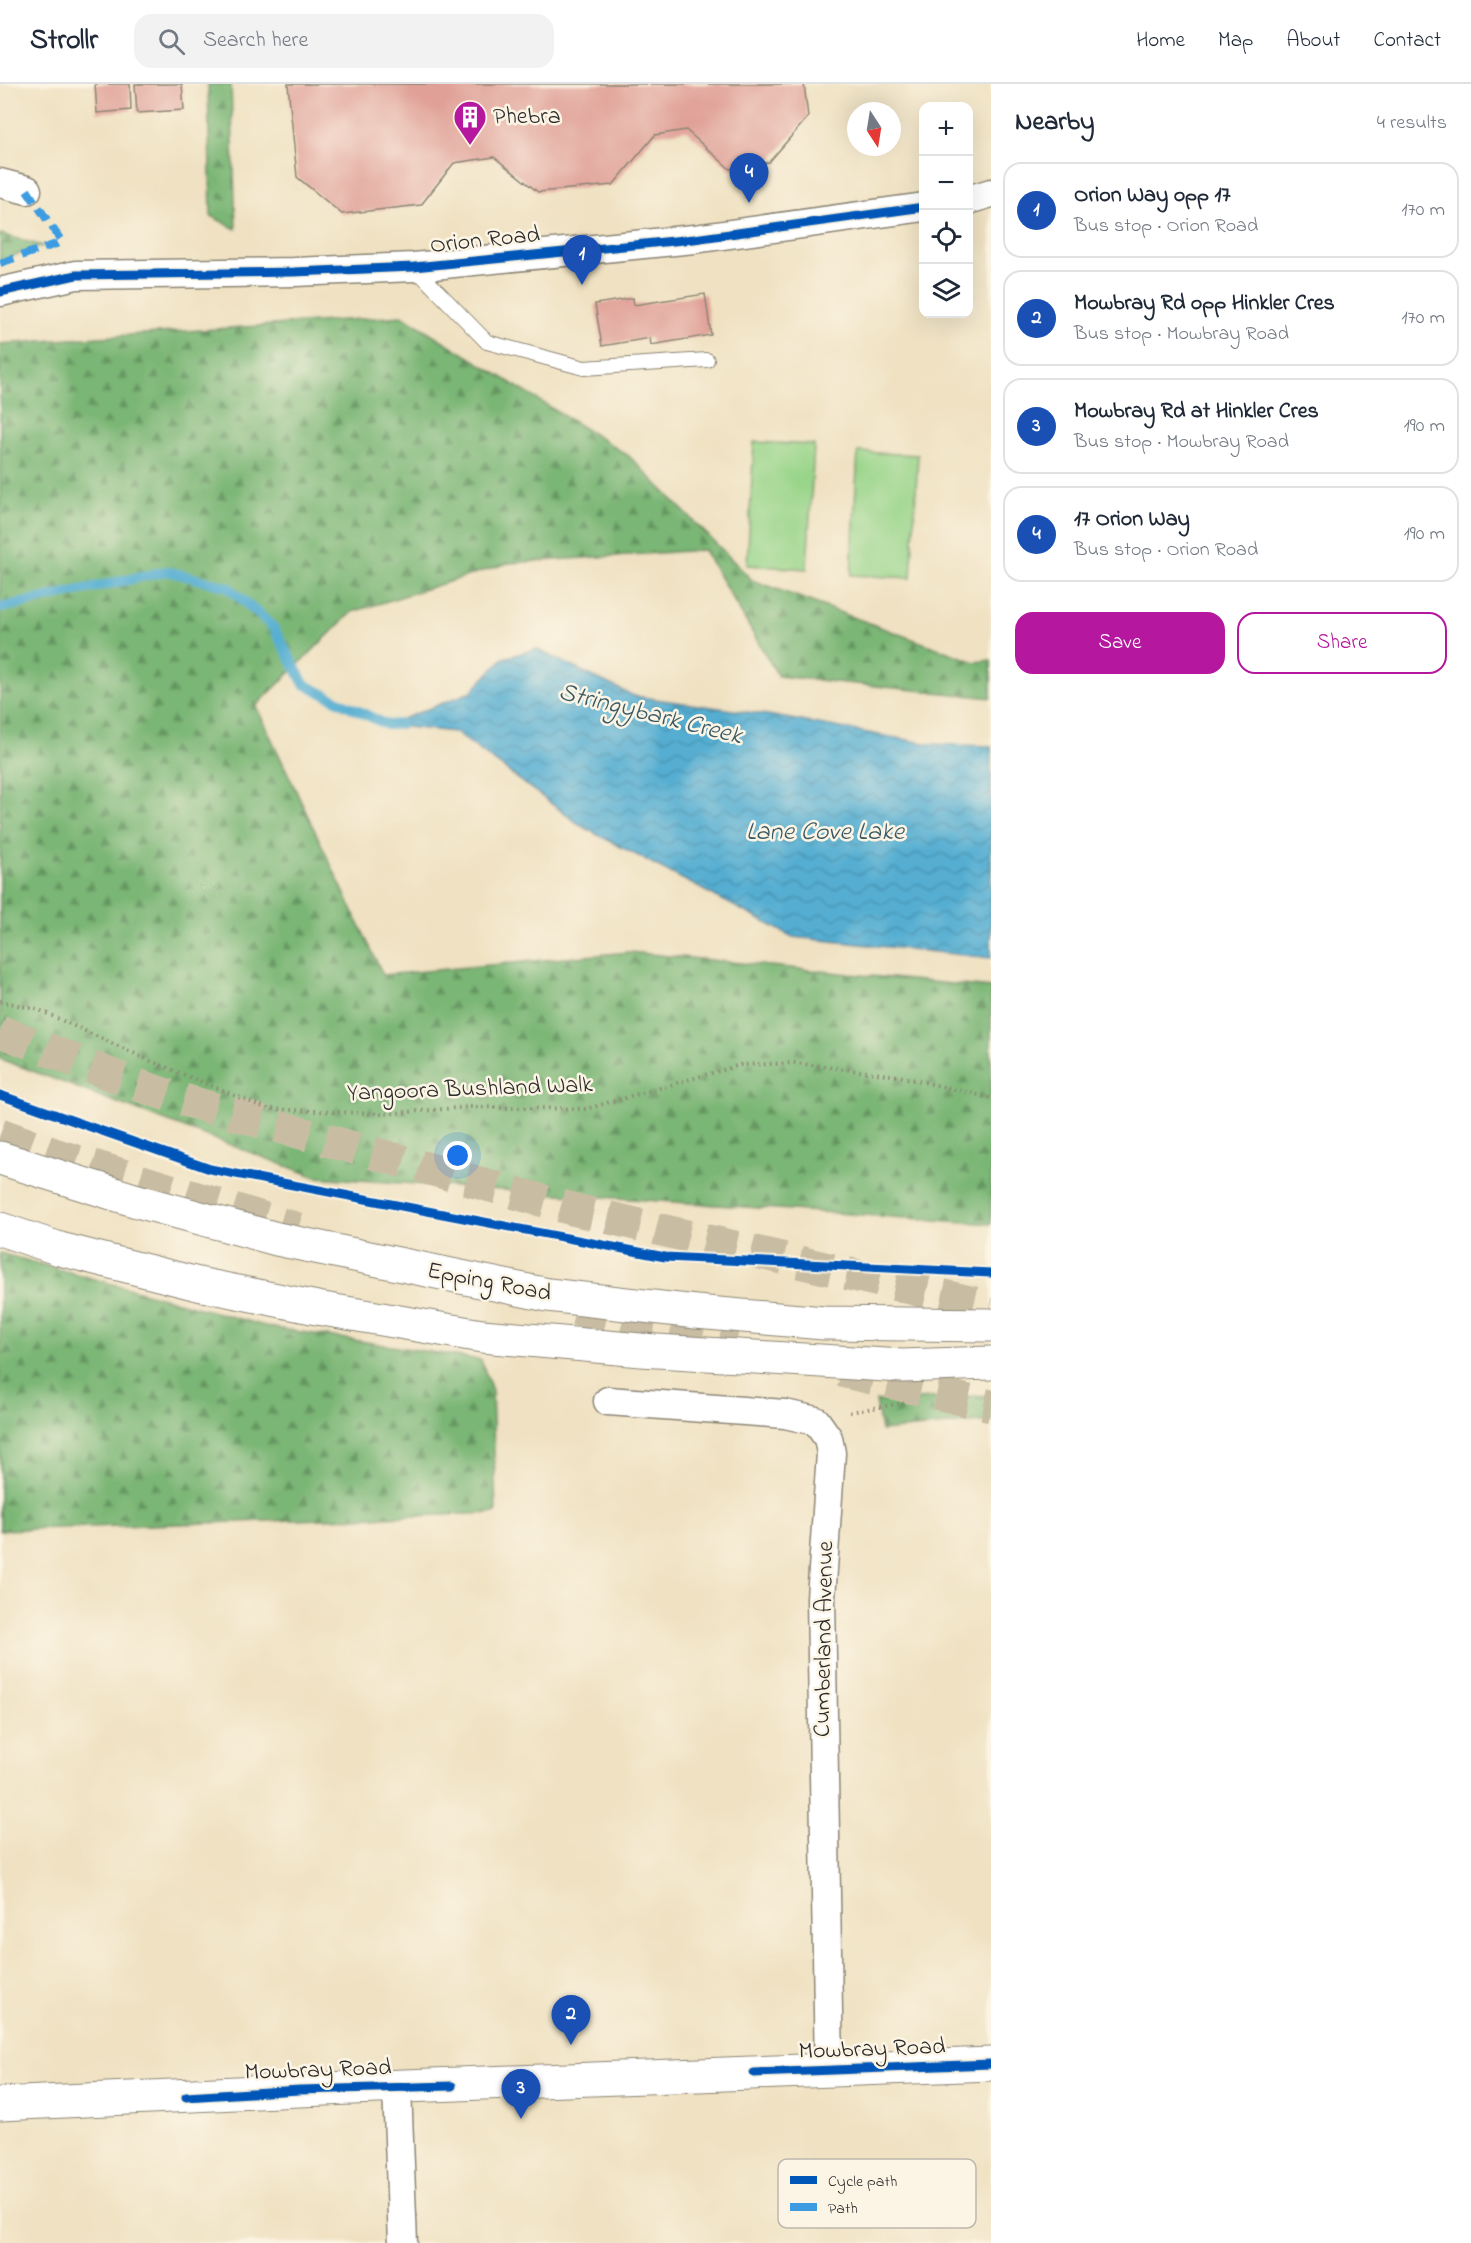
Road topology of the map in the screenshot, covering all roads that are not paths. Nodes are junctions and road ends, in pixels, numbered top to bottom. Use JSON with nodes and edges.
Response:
{"nodes":[{"id":1,"x":991,"y":193,"type":"edge"},
{"id":2,"x":973,"y":199,"type":"edge"},
{"id":3,"x":919,"y":208,"type":"edge"},
{"id":4,"x":414,"y":267,"type":"junction"},
{"id":5,"x":0,"y":292,"type":"edge"},
{"id":6,"x":707,"y":360,"type":"dead end"},
{"id":7,"x":0,"y":1158,"type":"edge"},
{"id":8,"x":0,"y":1229,"type":"edge"},
{"id":9,"x":991,"y":1325,"type":"edge"},
{"id":10,"x":991,"y":1364,"type":"edge"},
{"id":11,"x":608,"y":1401,"type":"dead end"},
{"id":12,"x":991,"y":2064,"type":"edge"},
{"id":13,"x":829,"y":2071,"type":"junction"},
{"id":14,"x":397,"y":2088,"type":"junction"},
{"id":15,"x":0,"y":2104,"type":"edge"},
{"id":16,"x":403,"y":2243,"type":"edge"}],
"edges":[{"from":1,"to":2,"type":"street"},
{"from":3,"to":4,"type":"street","name":"Orion Road"},
{"from":4,"to":5,"type":"street","name":"Orion Road"},
{"from":4,"to":6,"type":"lane"},
{"from":7,"to":9,"type":"main road","name":"Epping Road"},
{"from":8,"to":10,"type":"main road","name":"Epping Road"},
{"from":11,"to":13,"type":"street","name":"Cumberland Avenue"},
{"from":12,"to":13,"type":"main road","name":"Mowbray Road"},
{"from":13,"to":14,"type":"main road","name":"Mowbray Road"},
{"from":14,"to":15,"type":"main road","name":"Mowbray Road"},
{"from":14,"to":16,"type":"street"}]}
